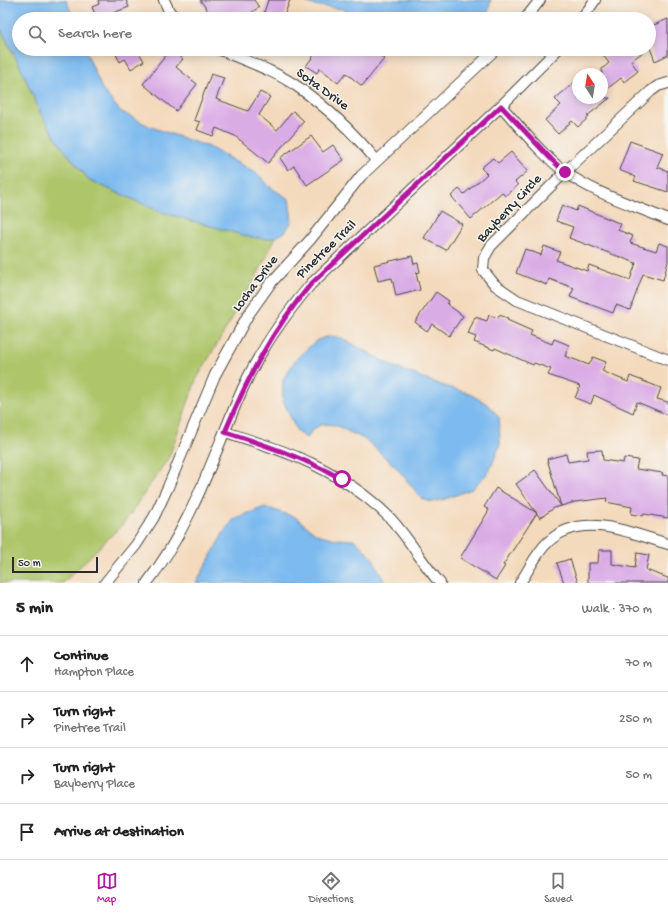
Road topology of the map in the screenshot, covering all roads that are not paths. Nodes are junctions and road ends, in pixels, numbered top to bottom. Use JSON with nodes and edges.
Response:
{"nodes":[{"id":1,"x":164,"y":0,"type":"edge"},
{"id":2,"x":540,"y":0,"type":"edge"},
{"id":3,"x":595,"y":0,"type":"edge"},
{"id":4,"x":170,"y":12,"type":"edge"},
{"id":5,"x":531,"y":12,"type":"edge"},
{"id":6,"x":587,"y":12,"type":"edge"},
{"id":7,"x":236,"y":56,"type":"edge"},
{"id":8,"x":488,"y":56,"type":"edge"},
{"id":9,"x":551,"y":56,"type":"edge"},
{"id":10,"x":668,"y":83,"type":"edge"},
{"id":11,"x":501,"y":106,"type":"junction"},
{"id":12,"x":376,"y":160,"type":"junction"},
{"id":13,"x":565,"y":172,"type":"junction"},
{"id":14,"x":668,"y":220,"type":"edge"},
{"id":15,"x":668,"y":360,"type":"edge"},
{"id":16,"x":225,"y":432,"type":"junction"},
{"id":17,"x":668,"y":544,"type":"edge"},
{"id":18,"x":105,"y":583,"type":"edge"},
{"id":19,"x":147,"y":583,"type":"edge"},
{"id":20,"x":440,"y":583,"type":"edge"},
{"id":21,"x":520,"y":583,"type":"edge"}],
"edges":[{"from":1,"to":4,"type":"street"},
{"from":2,"to":5,"type":"street"},
{"from":3,"to":6,"type":"street"},
{"from":7,"to":12,"type":"street","name":"Sota Drive"},
{"from":8,"to":12,"type":"street","name":"Locha Drive"},
{"from":9,"to":11,"type":"street","name":"Pinetree Trail"},
{"from":10,"to":13,"type":"street","name":"Bayberry Circle"},
{"from":11,"to":13,"type":"street"},
{"from":11,"to":16,"type":"street","name":"Pinetree Trail"},
{"from":12,"to":18,"type":"street","name":"Locha Drive"},
{"from":13,"to":14,"type":"street"},
{"from":13,"to":15,"type":"street","name":"Bayberry Circle"},
{"from":16,"to":19,"type":"street","name":"Pinetree Trail"},
{"from":16,"to":20,"type":"street"},
{"from":17,"to":21,"type":"street"}]}
